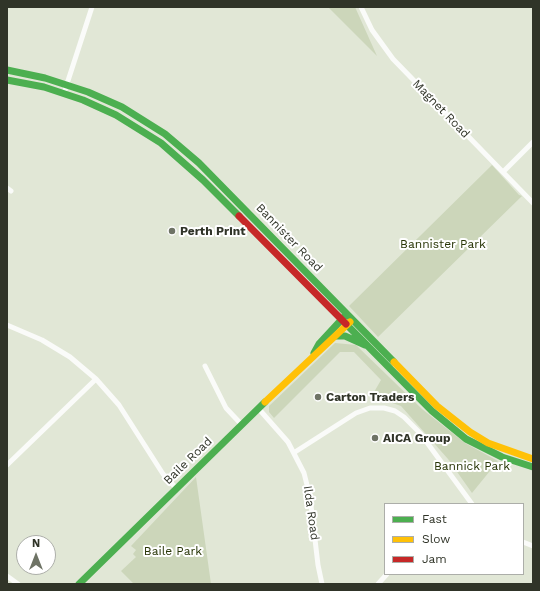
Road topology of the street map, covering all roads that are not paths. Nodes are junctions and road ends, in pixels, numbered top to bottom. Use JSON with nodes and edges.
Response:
{"nodes":[{"id":1,"x":92,"y":7,"type":"edge"},
{"id":2,"x":361,"y":7,"type":"edge"},
{"id":3,"x":7,"y":70,"type":"edge"},
{"id":4,"x":7,"y":80,"type":"edge"},
{"id":5,"x":67,"y":84,"type":"junction"},
{"id":6,"x":64,"y":93,"type":"junction"},
{"id":7,"x":533,"y":142,"type":"edge"},
{"id":8,"x":503,"y":172,"type":"junction"},
{"id":9,"x":533,"y":203,"type":"edge"},
{"id":10,"x":350,"y":317,"type":"junction"},
{"id":11,"x":344,"y":322,"type":"junction"},
{"id":12,"x":7,"y":325,"type":"edge"},
{"id":13,"x":336,"y":336,"type":"junction"},
{"id":14,"x":369,"y":346,"type":"junction"},
{"id":15,"x":313,"y":355,"type":"junction"},
{"id":16,"x":205,"y":366,"type":"dead end"},
{"id":17,"x":96,"y":379,"type":"junction"},
{"id":18,"x":258,"y":408,"type":"junction"},
{"id":19,"x":242,"y":424,"type":"junction"},
{"id":20,"x":295,"y":452,"type":"junction"},
{"id":21,"x":533,"y":459,"type":"edge"},
{"id":22,"x":7,"y":465,"type":"edge"},
{"id":23,"x":533,"y":467,"type":"edge"},
{"id":24,"x":176,"y":488,"type":"junction"},
{"id":25,"x":471,"y":503,"type":"edge"},
{"id":26,"x":386,"y":575,"type":"edge"},
{"id":27,"x":7,"y":576,"type":"edge"},
{"id":28,"x":18,"y":584,"type":"edge"},
{"id":29,"x":79,"y":584,"type":"edge"},
{"id":30,"x":322,"y":584,"type":"edge"},
{"id":31,"x":378,"y":584,"type":"edge"}],
"edges":[{"from":1,"to":5,"type":"street"},
{"from":2,"to":8,"type":"street","name":"Magnet Road"},
{"from":3,"to":5,"type":"main road","name":"Bannister Road"},
{"from":4,"to":6,"type":"main road","name":"Bannister Road"},
{"from":5,"to":6,"type":"street"},
{"from":5,"to":10,"type":"main road","name":"Bannister Road"},
{"from":6,"to":11,"type":"main road","name":"Bannister Road"},
{"from":7,"to":8,"type":"street"},
{"from":8,"to":9,"type":"street","name":"Magnet Road"},
{"from":10,"to":11,"type":"main road","name":"Baile Road"},
{"from":10,"to":21,"type":"main road","name":"Bannister Road"},
{"from":11,"to":13,"type":"main road","name":"Baile Road"},
{"from":11,"to":14,"type":"main road","name":"Bannister Road"},
{"from":11,"to":15,"type":"main road","name":"Baile Road"},
{"from":12,"to":17,"type":"street"},
{"from":13,"to":14,"type":"main road"},
{"from":13,"to":15,"type":"main road","name":"Baile Road"},
{"from":14,"to":23,"type":"main road","name":"Bannister Road"},
{"from":15,"to":18,"type":"main road","name":"Baile Road"},
{"from":16,"to":19,"type":"street"},
{"from":17,"to":22,"type":"street"},
{"from":17,"to":24,"type":"street"},
{"from":18,"to":19,"type":"main road","name":"Baile Road"},
{"from":18,"to":20,"type":"street","name":"Ilda Road"},
{"from":19,"to":24,"type":"main road","name":"Baile Road"},
{"from":20,"to":25,"type":"street"},
{"from":20,"to":30,"type":"street","name":"Ilda Road"},
{"from":24,"to":29,"type":"main road","name":"Baile Road"},
{"from":26,"to":31,"type":"street"},
{"from":27,"to":28,"type":"street"}]}
